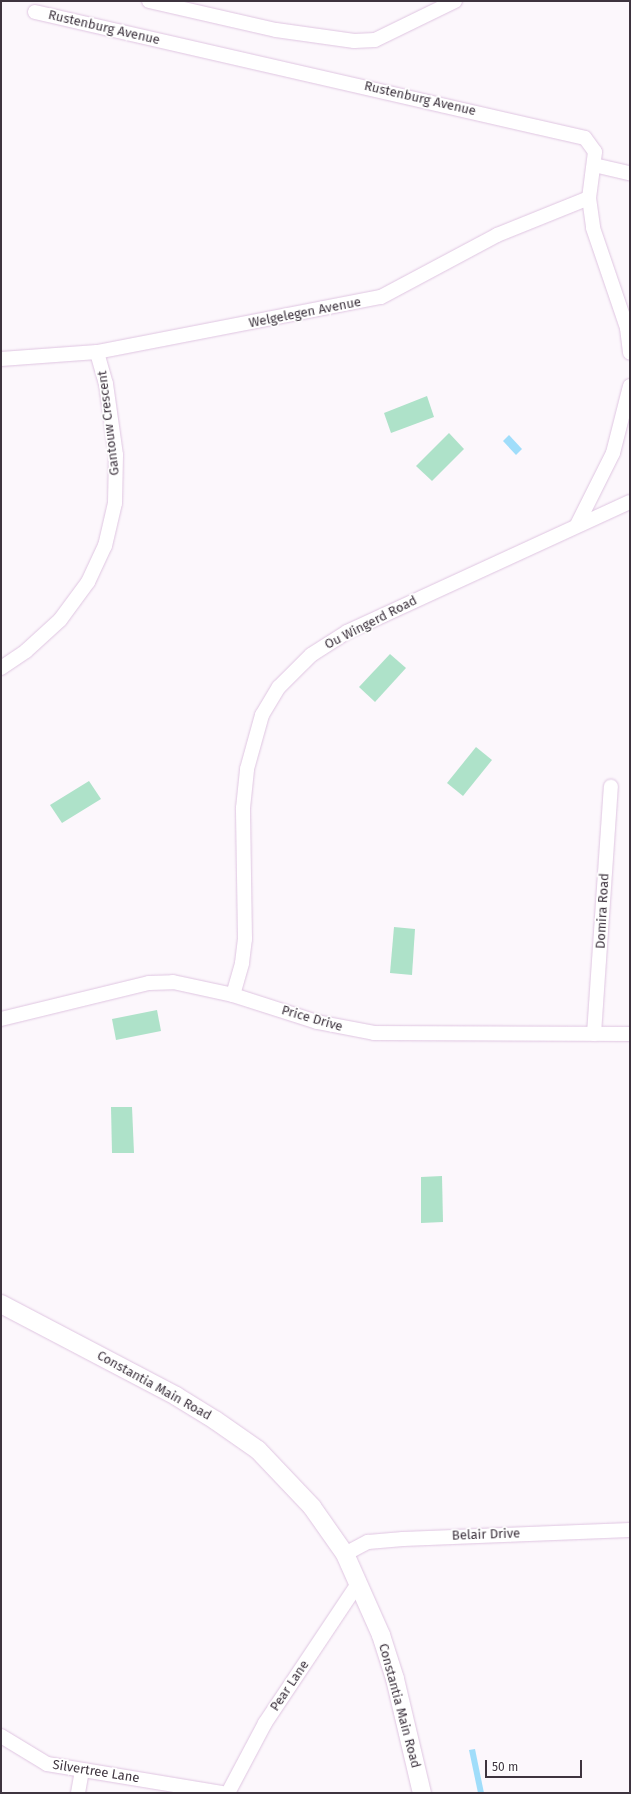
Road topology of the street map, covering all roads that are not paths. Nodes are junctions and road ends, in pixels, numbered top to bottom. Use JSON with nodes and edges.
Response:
{"nodes":[{"id":1,"x":149,"y":1,"type":"edge"},
{"id":2,"x":455,"y":1,"type":"edge"},
{"id":3,"x":34,"y":12,"type":"dead end"},
{"id":4,"x":594,"y":165,"type":"junction"},
{"id":5,"x":630,"y":173,"type":"edge"},
{"id":6,"x":589,"y":198,"type":"junction"},
{"id":7,"x":97,"y":352,"type":"junction"},
{"id":8,"x":630,"y":353,"type":"edge"},
{"id":9,"x":1,"y":359,"type":"edge"},
{"id":10,"x":630,"y":386,"type":"edge"},
{"id":11,"x":630,"y":502,"type":"edge"},
{"id":12,"x":577,"y":525,"type":"junction"},
{"id":13,"x":1,"y":668,"type":"edge"},
{"id":14,"x":611,"y":787,"type":"dead end"},
{"id":15,"x":233,"y":995,"type":"junction"},
{"id":16,"x":1,"y":1019,"type":"edge"},
{"id":17,"x":594,"y":1034,"type":"junction"},
{"id":18,"x":630,"y":1034,"type":"edge"},
{"id":19,"x":1,"y":1304,"type":"edge"},
{"id":20,"x":630,"y":1530,"type":"edge"},
{"id":21,"x":345,"y":1554,"type":"junction"},
{"id":22,"x":359,"y":1582,"type":"junction"},
{"id":23,"x":1,"y":1736,"type":"edge"},
{"id":24,"x":82,"y":1770,"type":"junction"},
{"id":25,"x":78,"y":1793,"type":"edge"},
{"id":26,"x":222,"y":1793,"type":"edge"},
{"id":27,"x":228,"y":1793,"type":"edge"},
{"id":28,"x":422,"y":1793,"type":"edge"}],
"edges":[{"from":1,"to":2,"type":"street"},
{"from":3,"to":4,"type":"street","name":"Rustenburg Avenue"},
{"from":4,"to":5,"type":"street"},
{"from":4,"to":6,"type":"street","name":"Rustenburg Avenue"},
{"from":6,"to":7,"type":"street","name":"Welgelegen Avenue"},
{"from":6,"to":8,"type":"street","name":"Rustenburg Avenue"},
{"from":7,"to":9,"type":"street","name":"Welgelegen Avenue"},
{"from":7,"to":13,"type":"street","name":"Gantouw Crescent"},
{"from":10,"to":12,"type":"street"},
{"from":11,"to":12,"type":"street","name":"Ou Wingerd Road"},
{"from":12,"to":15,"type":"street","name":"Ou Wingerd Road"},
{"from":14,"to":17,"type":"street","name":"Domira Road"},
{"from":15,"to":16,"type":"street","name":"Price Drive"},
{"from":15,"to":17,"type":"street","name":"Price Drive"},
{"from":17,"to":18,"type":"street","name":"Price Drive"},
{"from":19,"to":21,"type":"main road","name":"Constantia Main Road"},
{"from":20,"to":21,"type":"street","name":"Belair Drive"},
{"from":21,"to":22,"type":"main road","name":"Constantia Main Road"},
{"from":22,"to":27,"type":"street","name":"Pear Lane"},
{"from":22,"to":28,"type":"main road","name":"Constantia Main Road"},
{"from":23,"to":24,"type":"street","name":"Silvertree Lane"},
{"from":24,"to":25,"type":"street"},
{"from":24,"to":26,"type":"street","name":"Silvertree Lane"}]}
